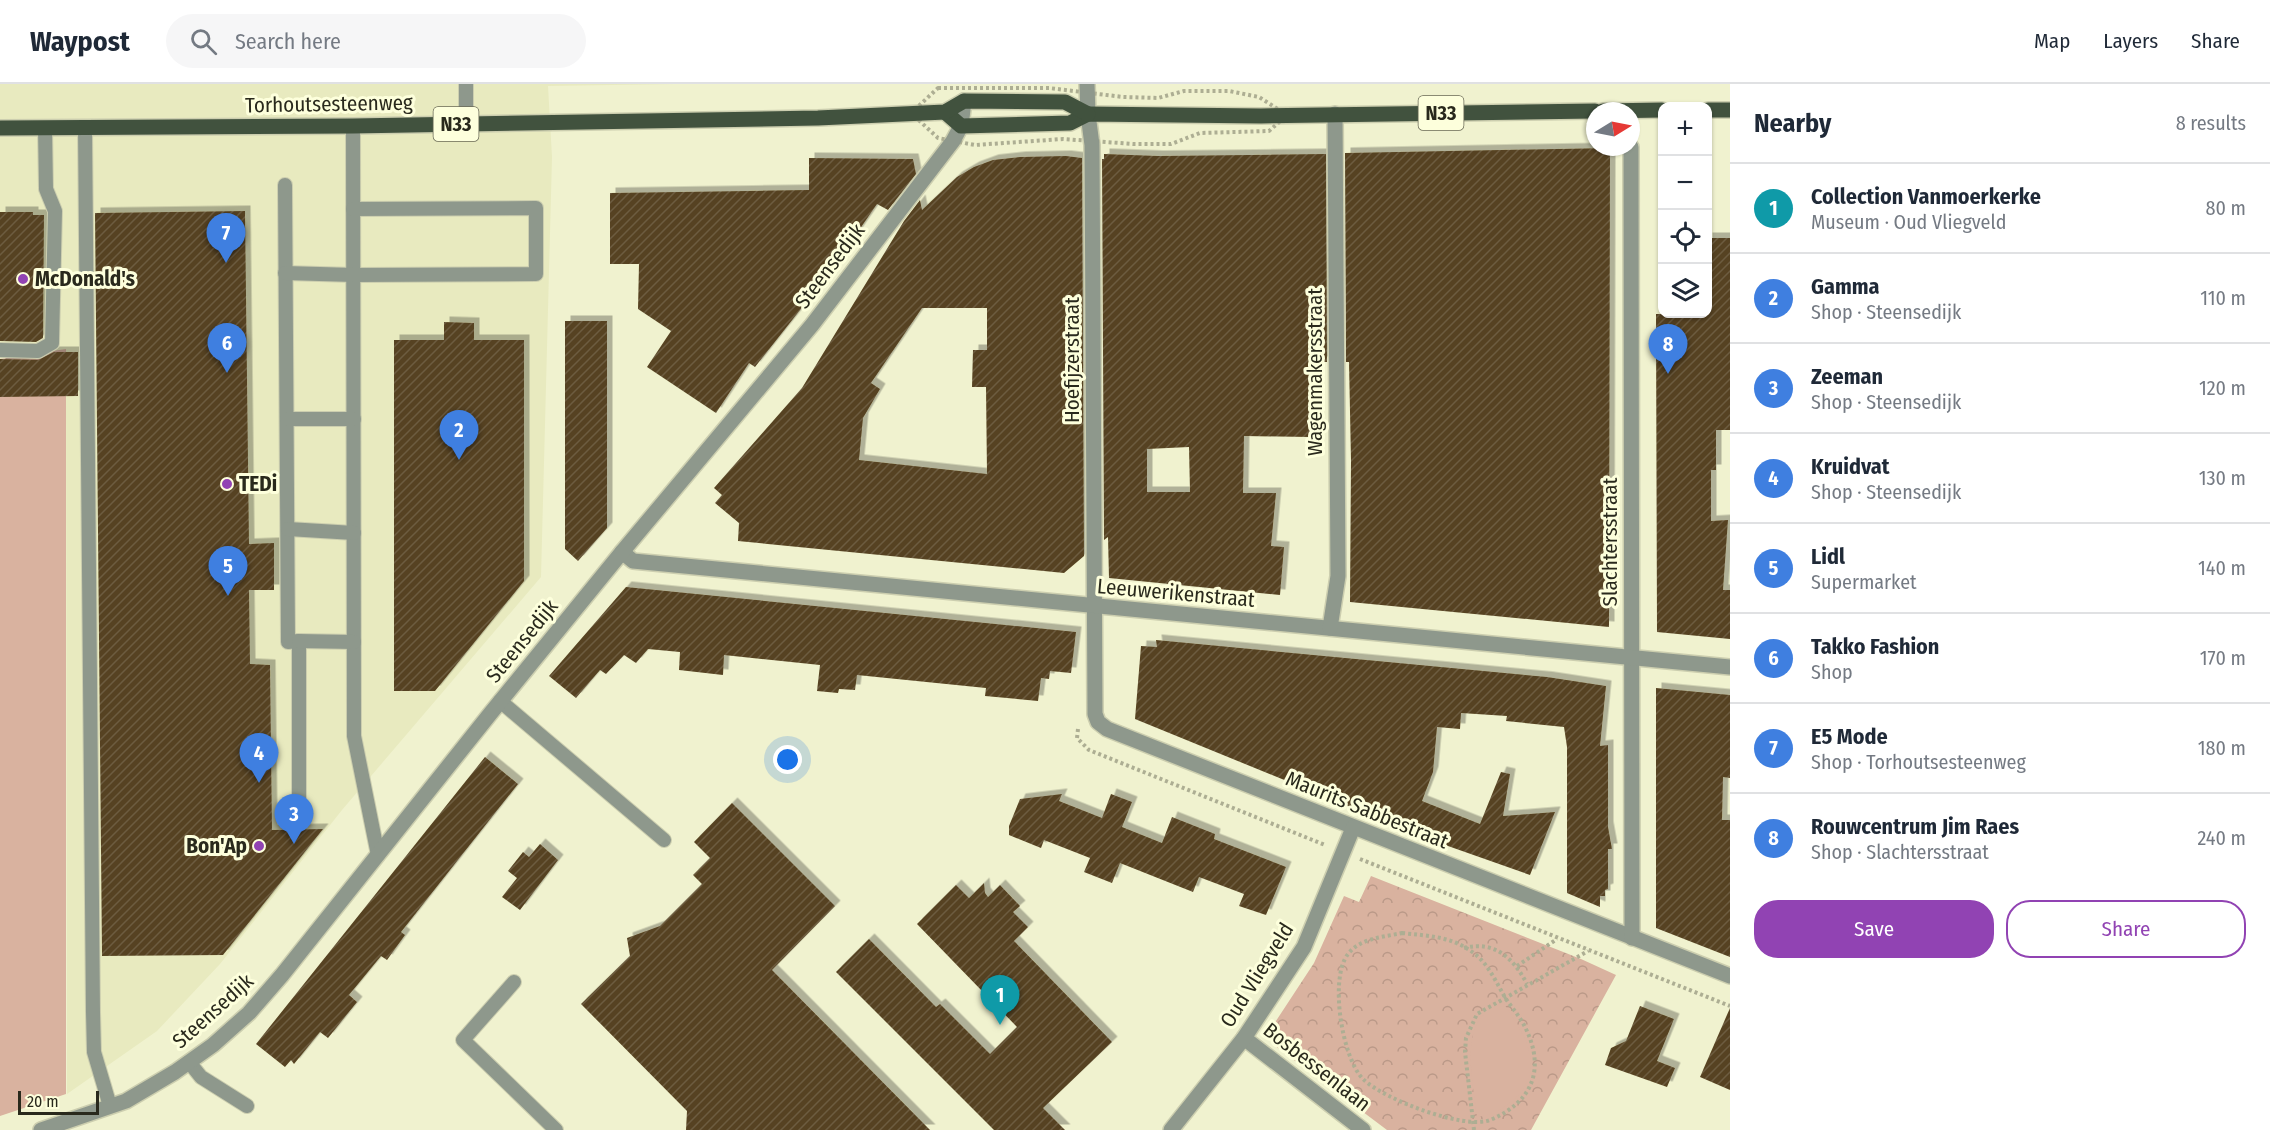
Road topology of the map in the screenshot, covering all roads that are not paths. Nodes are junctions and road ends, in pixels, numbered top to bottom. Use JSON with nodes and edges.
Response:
{"nodes":[{"id":1,"x":466,"y":84,"type":"edge"},
{"id":2,"x":1087,"y":84,"type":"edge"},
{"id":3,"x":964,"y":101,"type":"junction"},
{"id":4,"x":1658,"y":110,"type":"edge"},
{"id":5,"x":1712,"y":110,"type":"edge"},
{"id":6,"x":1730,"y":110,"type":"edge"},
{"id":7,"x":1586,"y":111,"type":"edge"},
{"id":8,"x":1640,"y":111,"type":"edge"},
{"id":9,"x":945,"y":112,"type":"junction"},
{"id":10,"x":1088,"y":114,"type":"junction"},
{"id":11,"x":1335,"y":114,"type":"junction"},
{"id":12,"x":466,"y":124,"type":"junction"},
{"id":13,"x":353,"y":126,"type":"junction"},
{"id":14,"x":961,"y":126,"type":"junction"},
{"id":15,"x":85,"y":127,"type":"junction"},
{"id":16,"x":0,"y":128,"type":"edge"},
{"id":17,"x":45,"y":128,"type":"junction"},
{"id":18,"x":1631,"y":156,"type":"edge"},
{"id":19,"x":285,"y":185,"type":"dead end"},
{"id":20,"x":353,"y":208,"type":"junction"},
{"id":21,"x":285,"y":273,"type":"junction"},
{"id":22,"x":354,"y":275,"type":"junction"},
{"id":23,"x":0,"y":350,"type":"edge"},
{"id":24,"x":287,"y":419,"type":"junction"},
{"id":25,"x":354,"y":419,"type":"junction"},
{"id":26,"x":288,"y":529,"type":"junction"},
{"id":27,"x":354,"y":533,"type":"junction"},
{"id":28,"x":622,"y":552,"type":"junction"},
{"id":29,"x":1095,"y":607,"type":"junction"},
{"id":30,"x":1330,"y":628,"type":"junction"},
{"id":31,"x":299,"y":641,"type":"junction"},
{"id":32,"x":354,"y":642,"type":"junction"},
{"id":33,"x":1631,"y":657,"type":"junction"},
{"id":34,"x":1730,"y":667,"type":"edge"},
{"id":35,"x":500,"y":701,"type":"junction"},
{"id":36,"x":299,"y":812,"type":"dead end"},
{"id":37,"x":1353,"y":828,"type":"junction"},
{"id":38,"x":664,"y":840,"type":"dead end"},
{"id":39,"x":378,"y":855,"type":"junction"},
{"id":40,"x":1632,"y":938,"type":"junction"},
{"id":41,"x":1730,"y":976,"type":"edge"},
{"id":42,"x":514,"y":982,"type":"dead end"},
{"id":43,"x":1244,"y":1038,"type":"junction"},
{"id":44,"x":189,"y":1062,"type":"junction"},
{"id":45,"x":110,"y":1106,"type":"junction"},
{"id":46,"x":247,"y":1106,"type":"dead end"},
{"id":47,"x":41,"y":1130,"type":"edge"},
{"id":48,"x":556,"y":1130,"type":"edge"},
{"id":49,"x":1171,"y":1130,"type":"edge"},
{"id":50,"x":1363,"y":1130,"type":"edge"}],
"edges":[{"from":1,"to":12,"type":"lane"},
{"from":2,"to":10,"type":"street"},
{"from":3,"to":9,"type":"main road","name":"Torhoutsesteenweg","number":"N33"},
{"from":3,"to":10,"type":"main road","number":"N33"},
{"from":3,"to":14,"type":"street","name":"Steensedijk"},
{"from":4,"to":8,"type":"main road"},
{"from":5,"to":6,"type":"main road"},
{"from":7,"to":11,"type":"main road","number":"N33"},
{"from":9,"to":12,"type":"main road","name":"Torhoutsesteenweg","number":"N33"},
{"from":9,"to":14,"type":"main road"},
{"from":10,"to":11,"type":"main road","number":"N33"},
{"from":10,"to":14,"type":"main road","number":"N33"},
{"from":10,"to":29,"type":"street","name":"Hoefijzerstraat"},
{"from":11,"to":30,"type":"street","name":"Wagenmakersstraat"},
{"from":12,"to":13,"type":"main road","name":"Torhoutsesteenweg","number":"N33"},
{"from":13,"to":15,"type":"main road","name":"Torhoutsesteenweg","number":"N33"},
{"from":13,"to":20,"type":"lane"},
{"from":14,"to":28,"type":"street","name":"Steensedijk"},
{"from":15,"to":17,"type":"main road","name":"Torhoutsesteenweg","number":"N33"},
{"from":15,"to":45,"type":"lane"},
{"from":16,"to":17,"type":"main road","name":"Torhoutsesteenweg","number":"N33"},
{"from":17,"to":23,"type":"lane"},
{"from":18,"to":33,"type":"street","name":"Slachtersstraat"},
{"from":19,"to":21,"type":"lane"},
{"from":20,"to":22,"type":"lane"},
{"from":20,"to":22,"type":"lane"},
{"from":21,"to":22,"type":"lane"},
{"from":21,"to":24,"type":"lane"},
{"from":22,"to":25,"type":"lane"},
{"from":24,"to":25,"type":"lane"},
{"from":24,"to":26,"type":"lane"},
{"from":25,"to":27,"type":"lane"},
{"from":26,"to":27,"type":"lane"},
{"from":26,"to":31,"type":"lane"},
{"from":27,"to":32,"type":"lane"},
{"from":28,"to":29,"type":"street","name":"Leeuwerikenstraat"},
{"from":28,"to":35,"type":"street","name":"Steensedijk"},
{"from":29,"to":30,"type":"street","name":"Leeuwerikenstraat"},
{"from":29,"to":37,"type":"street","name":"Maurits Sabbestraat"},
{"from":30,"to":33,"type":"street","name":"Leeuwerikenstraat"},
{"from":31,"to":32,"type":"lane"},
{"from":31,"to":36,"type":"lane"},
{"from":32,"to":39,"type":"lane"},
{"from":33,"to":34,"type":"street","name":"Leeuwerikenstraat"},
{"from":33,"to":40,"type":"street","name":"Slachtersstraat"},
{"from":35,"to":38,"type":"lane"},
{"from":35,"to":39,"type":"street","name":"Steensedijk"},
{"from":37,"to":40,"type":"street","name":"Maurits Sabbestraat"},
{"from":37,"to":43,"type":"street","name":"Oud Vliegveld"},
{"from":39,"to":44,"type":"street","name":"Steensedijk"},
{"from":40,"to":41,"type":"street","name":"Maurits Sabbestraat"},
{"from":42,"to":48,"type":"lane"},
{"from":43,"to":49,"type":"street","name":"Oud Vliegveld"},
{"from":43,"to":50,"type":"street","name":"Bosbessenlaan"},
{"from":44,"to":45,"type":"street","name":"Steensedijk"},
{"from":44,"to":46,"type":"lane"},
{"from":45,"to":47,"type":"street","name":"Steensedijk"}]}
